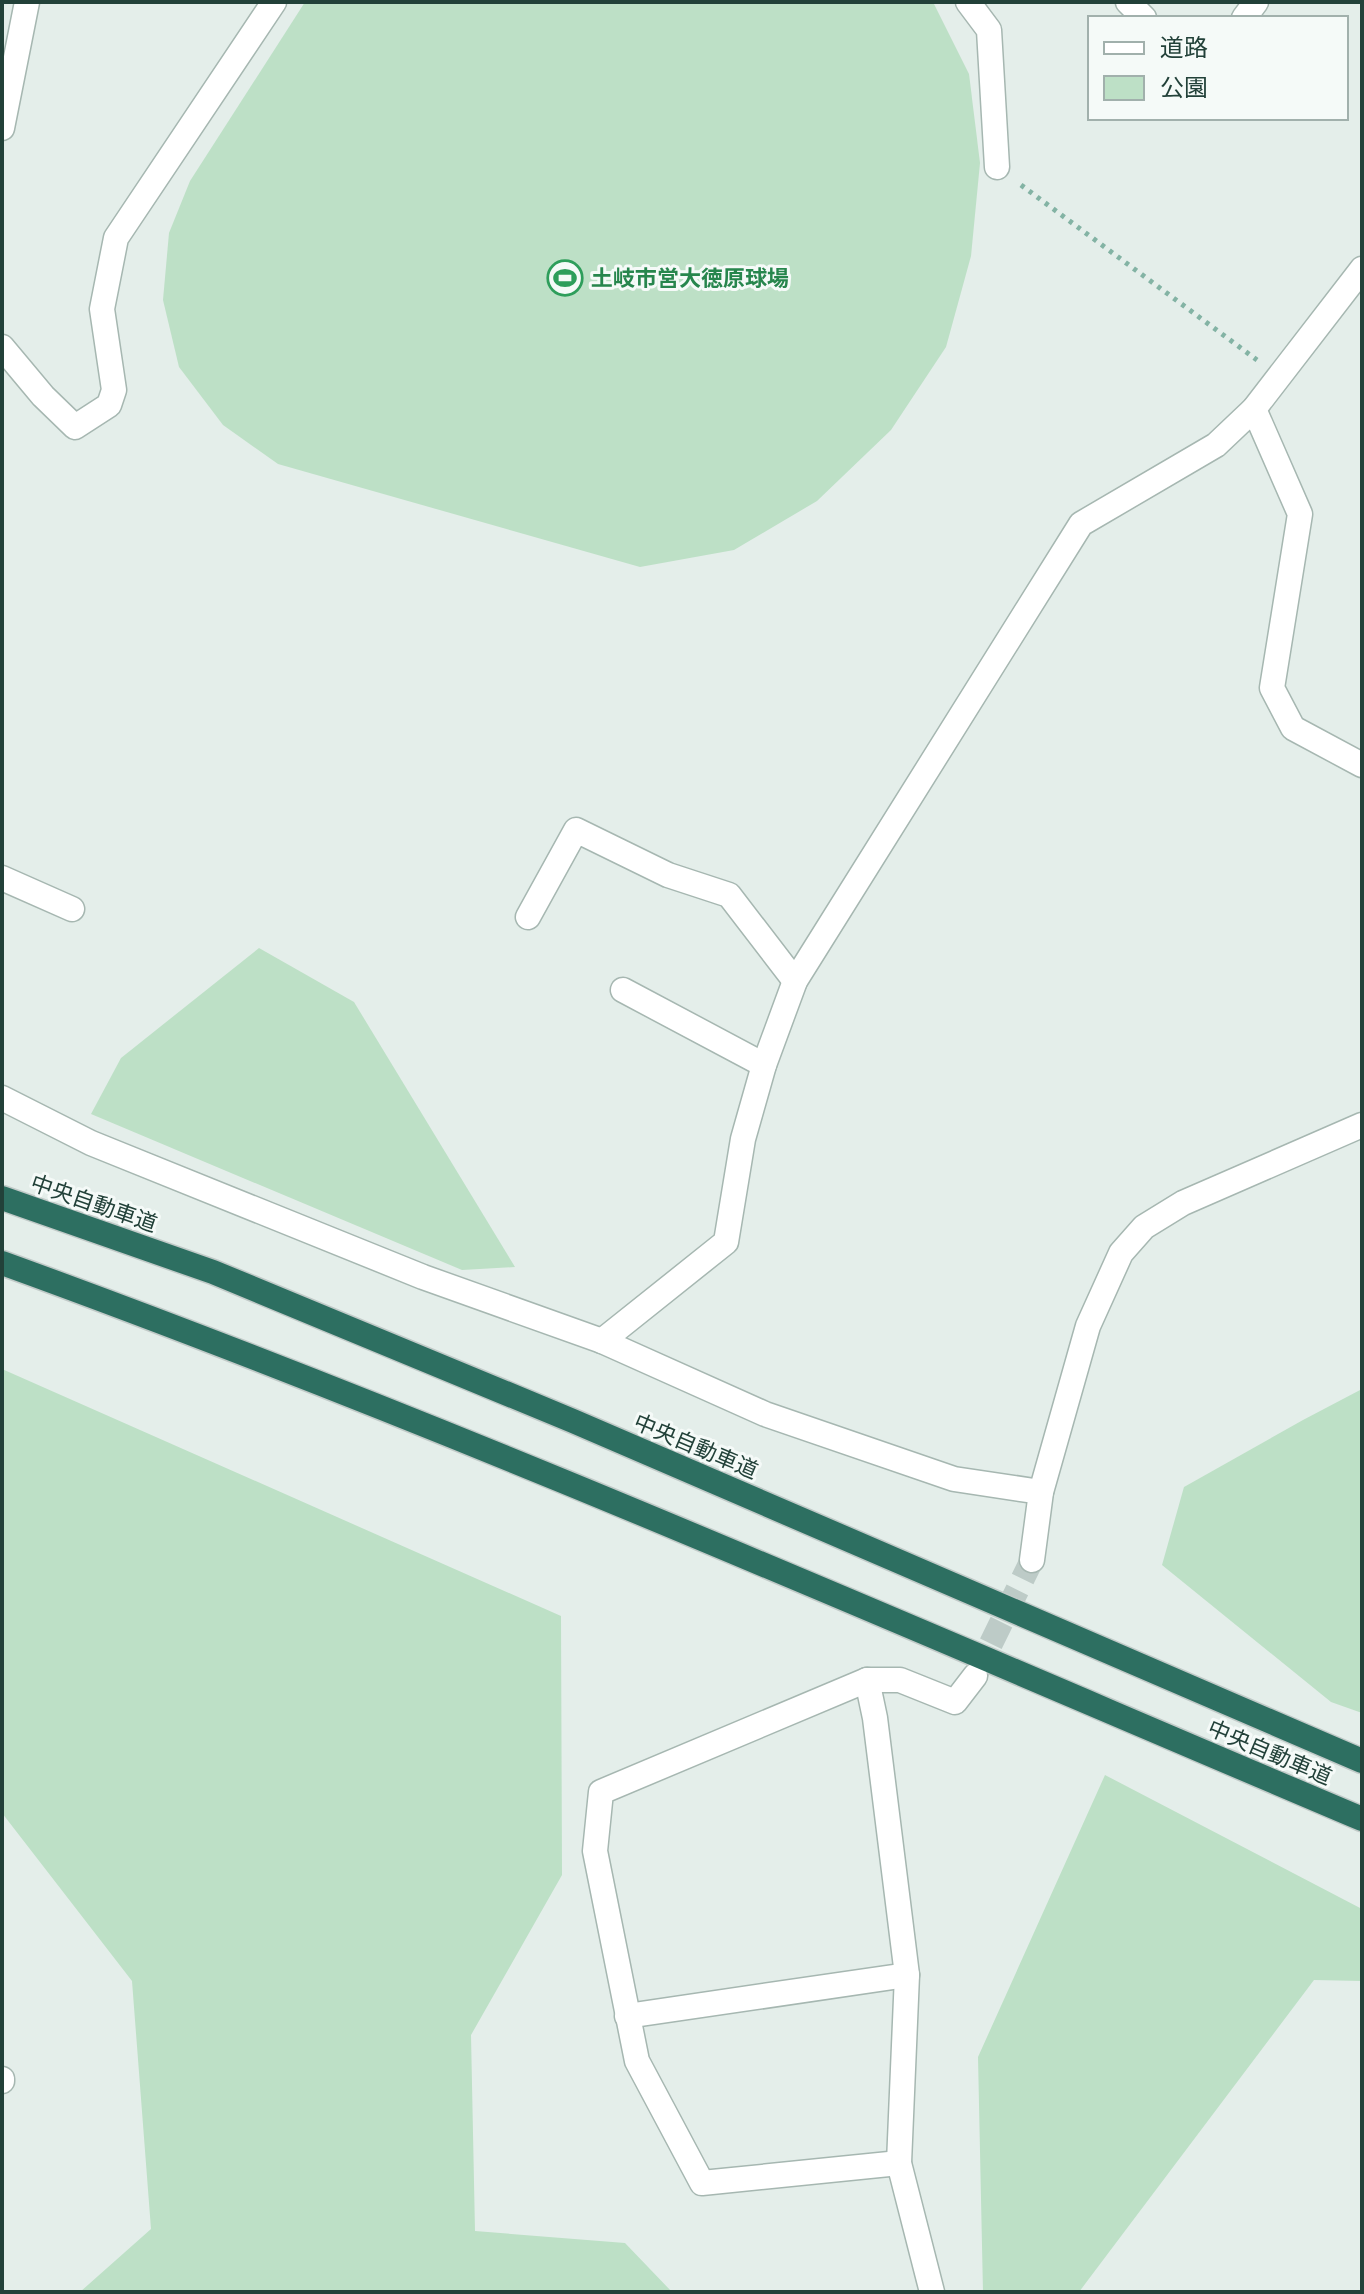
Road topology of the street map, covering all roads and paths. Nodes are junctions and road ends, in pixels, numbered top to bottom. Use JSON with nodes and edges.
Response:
{"nodes":[{"id":1,"x":27,"y":2,"type":"edge"},
{"id":2,"x":274,"y":2,"type":"edge"},
{"id":3,"x":968,"y":2,"type":"edge"},
{"id":4,"x":5,"y":98,"type":"edge"},
{"id":5,"x":2,"y":128,"type":"edge"},
{"id":6,"x":997,"y":167,"type":"joint"},
{"id":7,"x":1362,"y":269,"type":"edge"},
{"id":8,"x":2,"y":347,"type":"edge"},
{"id":9,"x":1279,"y":376,"type":"junction"},
{"id":10,"x":1254,"y":409,"type":"junction"},
{"id":11,"x":1362,"y":765,"type":"edge"},
{"id":12,"x":2,"y":878,"type":"edge"},
{"id":13,"x":72,"y":909,"type":"dead end"},
{"id":14,"x":528,"y":917,"type":"dead end"},
{"id":15,"x":795,"y":981,"type":"junction"},
{"id":16,"x":623,"y":990,"type":"dead end"},
{"id":17,"x":764,"y":1065,"type":"junction"},
{"id":18,"x":2,"y":1098,"type":"edge"},
{"id":19,"x":1362,"y":1125,"type":"edge"},
{"id":20,"x":2,"y":1198,"type":"edge"},
{"id":21,"x":2,"y":1263,"type":"edge"},
{"id":22,"x":602,"y":1341,"type":"junction"},
{"id":23,"x":1041,"y":1492,"type":"junction"},
{"id":24,"x":1032,"y":1560,"type":"tunnel mouth"},
{"id":25,"x":975,"y":1676,"type":"tunnel mouth"},
{"id":26,"x":867,"y":1680,"type":"junction"},
{"id":27,"x":1362,"y":1761,"type":"edge"},
{"id":28,"x":1362,"y":1819,"type":"edge"},
{"id":29,"x":907,"y":1975,"type":"junction"},
{"id":30,"x":627,"y":2016,"type":"junction"},
{"id":31,"x":899,"y":2163,"type":"junction"},
{"id":32,"x":932,"y":2292,"type":"edge"}],
"edges":[{"from":1,"to":4,"type":"street"},
{"from":2,"to":8,"type":"street"},
{"from":3,"to":6,"type":"street"},
{"from":4,"to":5,"type":"street"},
{"from":6,"to":9,"type":"path"},
{"from":7,"to":9,"type":"street"},
{"from":9,"to":10,"type":"street"},
{"from":10,"to":11,"type":"street"},
{"from":10,"to":15,"type":"street"},
{"from":12,"to":13,"type":"street"},
{"from":14,"to":15,"type":"street"},
{"from":15,"to":17,"type":"street"},
{"from":16,"to":17,"type":"street"},
{"from":17,"to":22,"type":"street"},
{"from":18,"to":22,"type":"street"},
{"from":19,"to":23,"type":"street"},
{"from":20,"to":27,"type":"highway","name":"中央自動車道"},
{"from":21,"to":28,"type":"highway","name":"中央自動車道"},
{"from":22,"to":23,"type":"street"},
{"from":23,"to":24,"type":"street"},
{"from":25,"to":26,"type":"street"},
{"from":26,"to":29,"type":"street"},
{"from":26,"to":30,"type":"street"},
{"from":29,"to":30,"type":"street"},
{"from":29,"to":31,"type":"street"},
{"from":30,"to":31,"type":"street"},
{"from":31,"to":32,"type":"street"}]}
